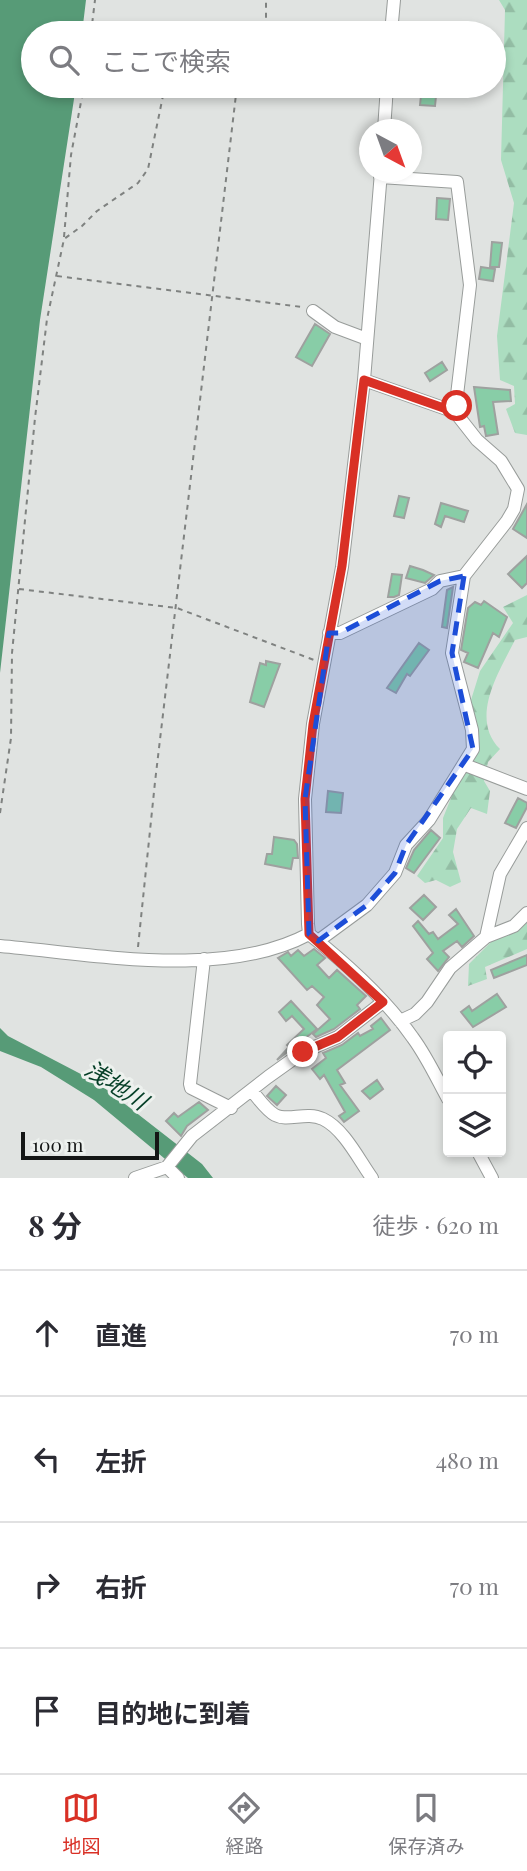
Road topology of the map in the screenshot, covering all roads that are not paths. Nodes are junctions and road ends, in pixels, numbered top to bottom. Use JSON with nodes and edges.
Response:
{"nodes":[{"id":1,"x":394,"y":0,"type":"edge"},
{"id":2,"x":392,"y":21,"type":"edge"},
{"id":3,"x":386,"y":98,"type":"edge"},
{"id":4,"x":385,"y":119,"type":"edge"},
{"id":5,"x":422,"y":178,"type":"edge"},
{"id":6,"x":379,"y":182,"type":"edge"},
{"id":7,"x":313,"y":311,"type":"road end"},
{"id":8,"x":367,"y":339,"type":"junction"},
{"id":9,"x":364,"y":380,"type":"junction"},
{"id":10,"x":455,"y":412,"type":"junction"},
{"id":11,"x":464,"y":576,"type":"junction"},
{"id":12,"x":329,"y":633,"type":"junction"},
{"id":13,"x":464,"y":765,"type":"junction"},
{"id":14,"x":527,"y":789,"type":"edge"},
{"id":15,"x":527,"y":828,"type":"edge"},
{"id":16,"x":527,"y":913,"type":"edge"},
{"id":17,"x":314,"y":937,"type":"junction"},
{"id":18,"x":486,"y":937,"type":"junction"},
{"id":19,"x":0,"y":946,"type":"edge"},
{"id":20,"x":204,"y":959,"type":"junction"},
{"id":21,"x":383,"y":1002,"type":"junction"},
{"id":22,"x":400,"y":1021,"type":"junction"},
{"id":23,"x":252,"y":1091,"type":"junction"},
{"id":24,"x":445,"y":1094,"type":"edge"},
{"id":25,"x":230,"y":1108,"type":"junction"},
{"id":26,"x":481,"y":1157,"type":"edge"},
{"id":27,"x":169,"y":1166,"type":"junction"},
{"id":28,"x":135,"y":1178,"type":"edge"},
{"id":29,"x":178,"y":1178,"type":"edge"},
{"id":30,"x":372,"y":1178,"type":"edge"},
{"id":31,"x":492,"y":1178,"type":"edge"}],
"edges":[{"from":1,"to":2,"type":"street"},
{"from":3,"to":4,"type":"street"},
{"from":5,"to":10,"type":"street"},
{"from":6,"to":8,"type":"street"},
{"from":7,"to":8,"type":"street"},
{"from":8,"to":9,"type":"street"},
{"from":9,"to":10,"type":"street"},
{"from":9,"to":12,"type":"street"},
{"from":10,"to":11,"type":"street"},
{"from":11,"to":12,"type":"street"},
{"from":11,"to":13,"type":"street"},
{"from":12,"to":17,"type":"street"},
{"from":13,"to":14,"type":"street"},
{"from":13,"to":17,"type":"street"},
{"from":15,"to":18,"type":"street"},
{"from":16,"to":18,"type":"street"},
{"from":17,"to":20,"type":"street"},
{"from":17,"to":21,"type":"street"},
{"from":18,"to":22,"type":"street"},
{"from":19,"to":20,"type":"street"},
{"from":20,"to":25,"type":"street"},
{"from":21,"to":22,"type":"street"},
{"from":21,"to":23,"type":"street"},
{"from":22,"to":24,"type":"street"},
{"from":23,"to":25,"type":"street"},
{"from":23,"to":30,"type":"street"},
{"from":25,"to":27,"type":"street"},
{"from":26,"to":31,"type":"street"},
{"from":27,"to":28,"type":"street"},
{"from":27,"to":29,"type":"street"}]}
